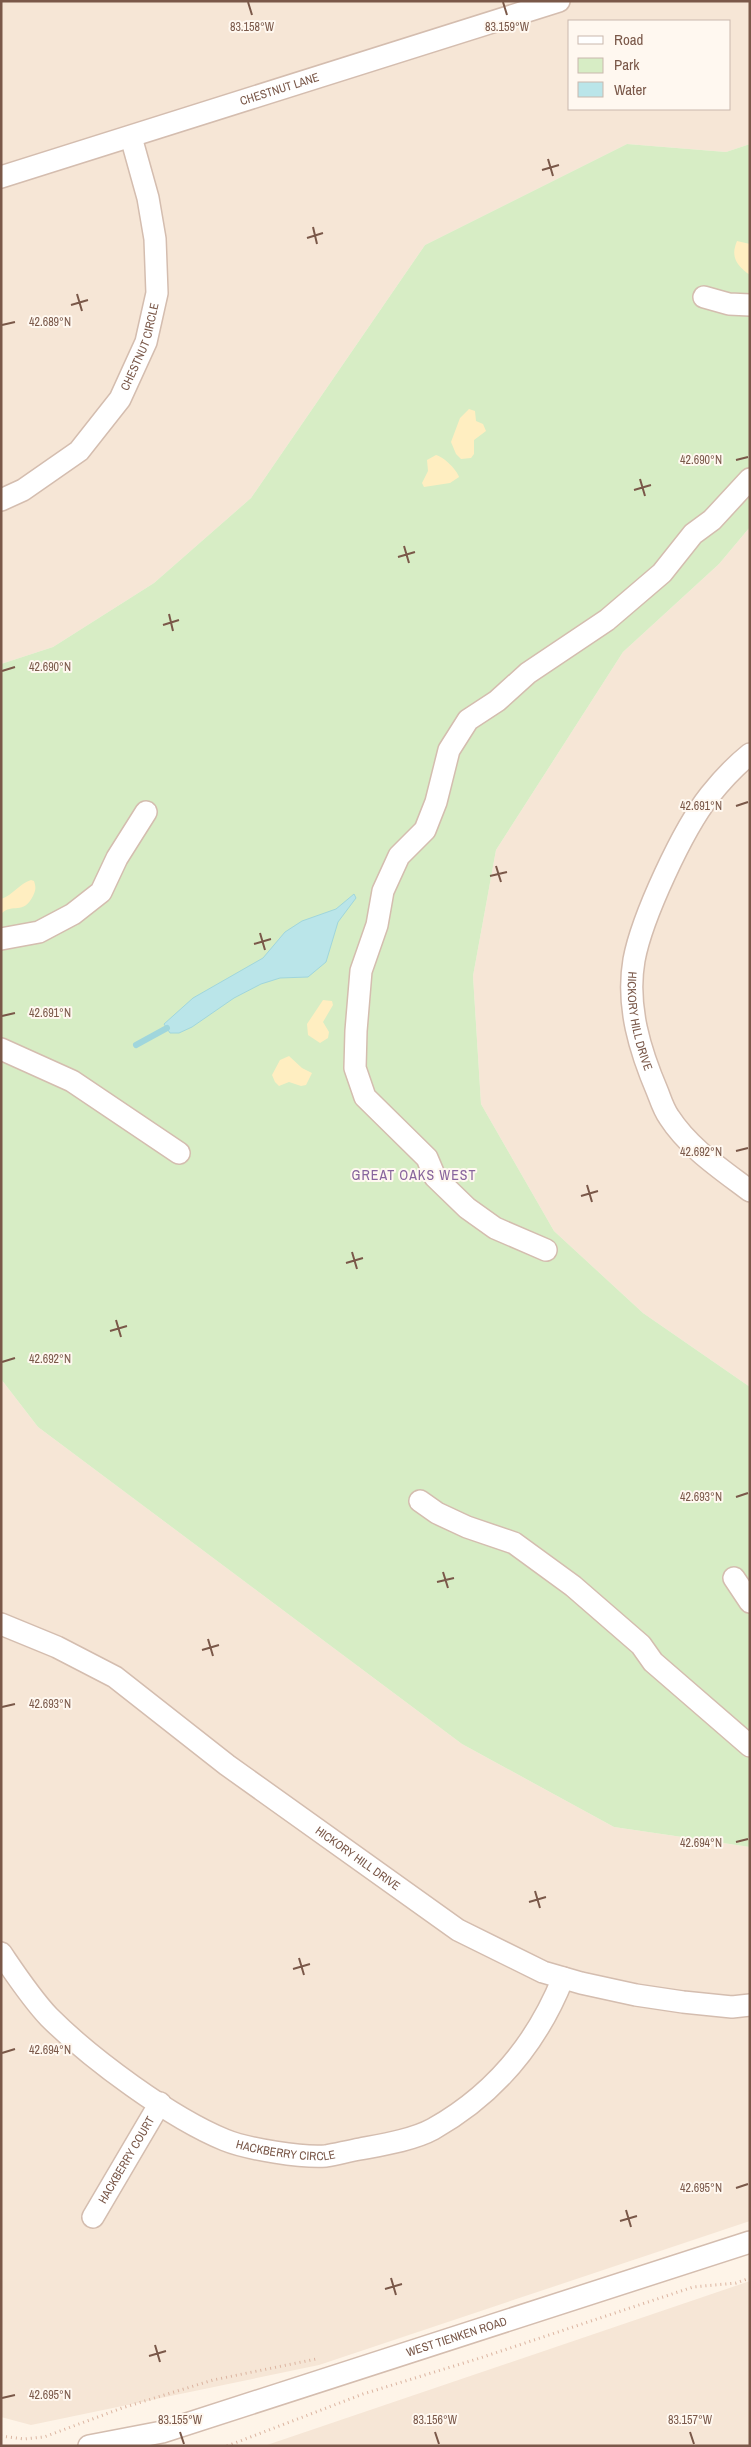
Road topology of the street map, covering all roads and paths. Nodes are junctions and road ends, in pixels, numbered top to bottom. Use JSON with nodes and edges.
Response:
{"nodes":[{"id":1,"x":560,"y":1,"type":"edge"},
{"id":2,"x":131,"y":137,"type":"junction"},
{"id":3,"x":1,"y":177,"type":"edge"},
{"id":4,"x":704,"y":297,"type":"dead end"},
{"id":5,"x":750,"y":305,"type":"edge"},
{"id":6,"x":750,"y":479,"type":"edge"},
{"id":7,"x":1,"y":500,"type":"edge"},
{"id":8,"x":750,"y":754,"type":"edge"},
{"id":9,"x":146,"y":812,"type":"dead end"},
{"id":10,"x":1,"y":939,"type":"edge"},
{"id":11,"x":1,"y":1049,"type":"edge"},
{"id":12,"x":179,"y":1153,"type":"dead end"},
{"id":13,"x":750,"y":1191,"type":"edge"},
{"id":14,"x":546,"y":1250,"type":"dead end"},
{"id":15,"x":420,"y":1501,"type":"dead end"},
{"id":16,"x":734,"y":1578,"type":"dead end"},
{"id":17,"x":750,"y":1602,"type":"edge"},
{"id":18,"x":1,"y":1624,"type":"edge"},
{"id":19,"x":750,"y":1746,"type":"edge"},
{"id":20,"x":1,"y":1953,"type":"edge"},
{"id":21,"x":563,"y":1978,"type":"junction"},
{"id":22,"x":750,"y":2005,"type":"edge"},
{"id":23,"x":160,"y":2103,"type":"junction"},
{"id":24,"x":93,"y":2217,"type":"dead end"},
{"id":25,"x":750,"y":2242,"type":"edge"},
{"id":26,"x":750,"y":2278,"type":"edge"},
{"id":27,"x":324,"y":2356,"type":"dead end"},
{"id":28,"x":162,"y":2432,"type":"junction"},
{"id":29,"x":1,"y":2436,"type":"edge"},
{"id":30,"x":24,"y":2439,"type":"junction"},
{"id":31,"x":24,"y":2446,"type":"edge"},
{"id":32,"x":89,"y":2446,"type":"edge"},
{"id":33,"x":136,"y":2446,"type":"edge"},
{"id":34,"x":227,"y":2446,"type":"edge"}],
"edges":[{"from":1,"to":2,"type":"street","name":"CHESTNUT LANE"},
{"from":2,"to":3,"type":"street","name":"CHESTNUT LANE"},
{"from":2,"to":7,"type":"street","name":"CHESTNUT CIRCLE"},
{"from":4,"to":5,"type":"street"},
{"from":6,"to":14,"type":"street"},
{"from":8,"to":13,"type":"street","name":"HICKORY HILL DRIVE"},
{"from":9,"to":10,"type":"street"},
{"from":11,"to":12,"type":"street"},
{"from":15,"to":19,"type":"street"},
{"from":16,"to":17,"type":"street"},
{"from":18,"to":21,"type":"street","name":"HICKORY HILL DRIVE"},
{"from":20,"to":23,"type":"street","name":"HACKBERRY CIRCLE"},
{"from":21,"to":22,"type":"street","name":"HICKORY HILL DRIVE"},
{"from":21,"to":23,"type":"street","name":"HACKBERRY CIRCLE"},
{"from":23,"to":24,"type":"street","name":"HACKBERRY COURT"},
{"from":25,"to":28,"type":"street","name":"WEST TIENKEN ROAD"},
{"from":26,"to":34,"type":"path"},
{"from":27,"to":30,"type":"path"},
{"from":28,"to":32,"type":"street","name":"WEST TIENKEN ROAD"},
{"from":28,"to":33,"type":"street","name":"WEST TIENKEN ROAD"},
{"from":29,"to":30,"type":"path"},
{"from":30,"to":31,"type":"path"}]}
